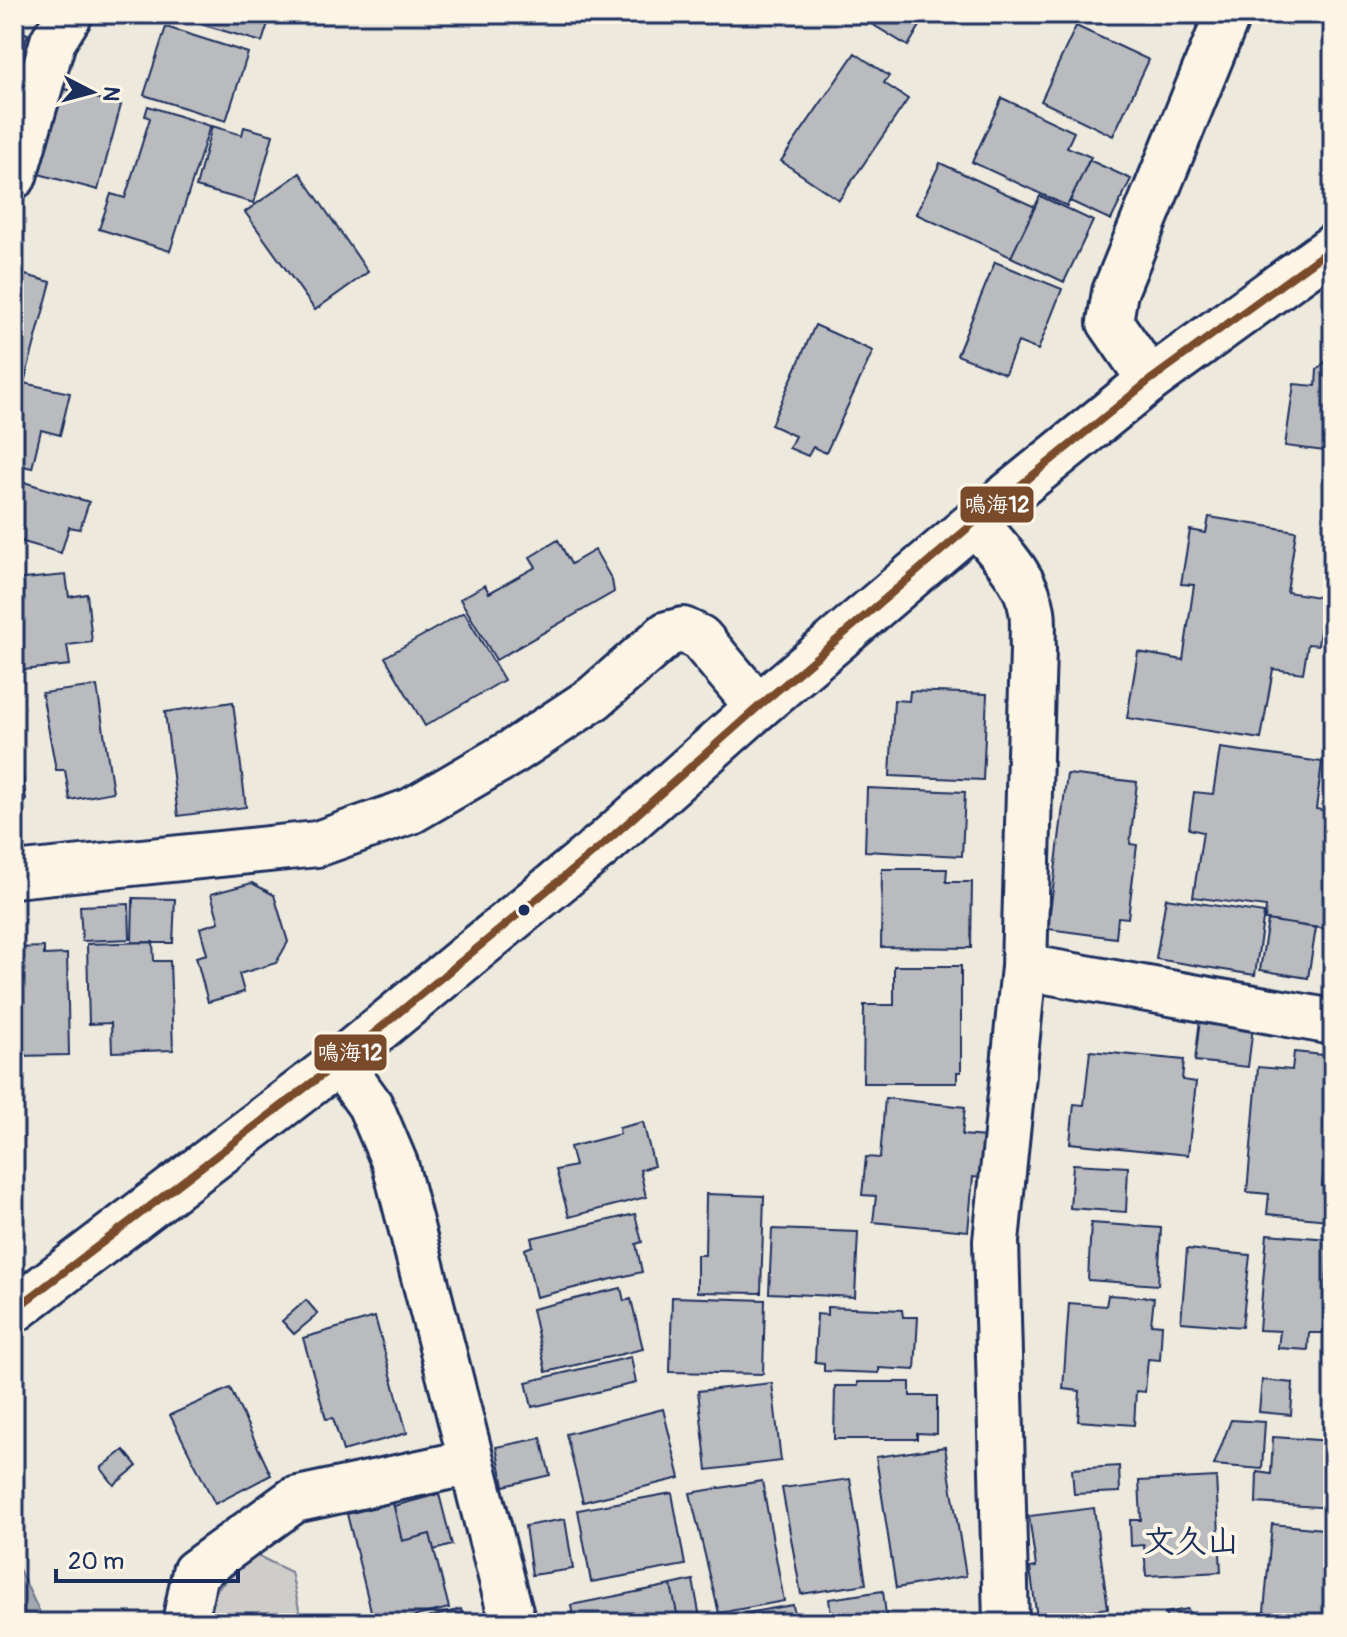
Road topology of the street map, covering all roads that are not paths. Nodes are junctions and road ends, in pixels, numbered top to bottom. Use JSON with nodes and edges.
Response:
{"nodes":[{"id":1,"x":70,"y":14,"type":"edge"},
{"id":2,"x":1228,"y":14,"type":"edge"},
{"id":3,"x":14,"y":176,"type":"edge"},
{"id":4,"x":1333,"y":247,"type":"edge"},
{"id":5,"x":1150,"y":380,"type":"junction"},
{"id":6,"x":975,"y":522,"type":"junction"},
{"id":7,"x":758,"y":707,"type":"junction"},
{"id":8,"x":14,"y":875,"type":"edge"},
{"id":9,"x":1024,"y":967,"type":"junction"},
{"id":10,"x":1333,"y":1022,"type":"edge"},
{"id":11,"x":339,"y":1062,"type":"junction"},
{"id":12,"x":14,"y":1310,"type":"edge"},
{"id":13,"x":471,"y":1462,"type":"junction"},
{"id":14,"x":185,"y":1623,"type":"edge"},
{"id":15,"x":513,"y":1623,"type":"edge"},
{"id":16,"x":1006,"y":1623,"type":"edge"}],
"edges":[{"from":1,"to":3,"type":"street"},
{"from":2,"to":5,"type":"street"},
{"from":4,"to":5,"type":"street"},
{"from":5,"to":6,"type":"street"},
{"from":6,"to":7,"type":"street"},
{"from":6,"to":9,"type":"street"},
{"from":7,"to":8,"type":"street"},
{"from":7,"to":11,"type":"street"},
{"from":9,"to":10,"type":"street"},
{"from":9,"to":16,"type":"street"},
{"from":11,"to":12,"type":"street"},
{"from":11,"to":13,"type":"street"},
{"from":13,"to":14,"type":"street"},
{"from":13,"to":15,"type":"street"}]}
